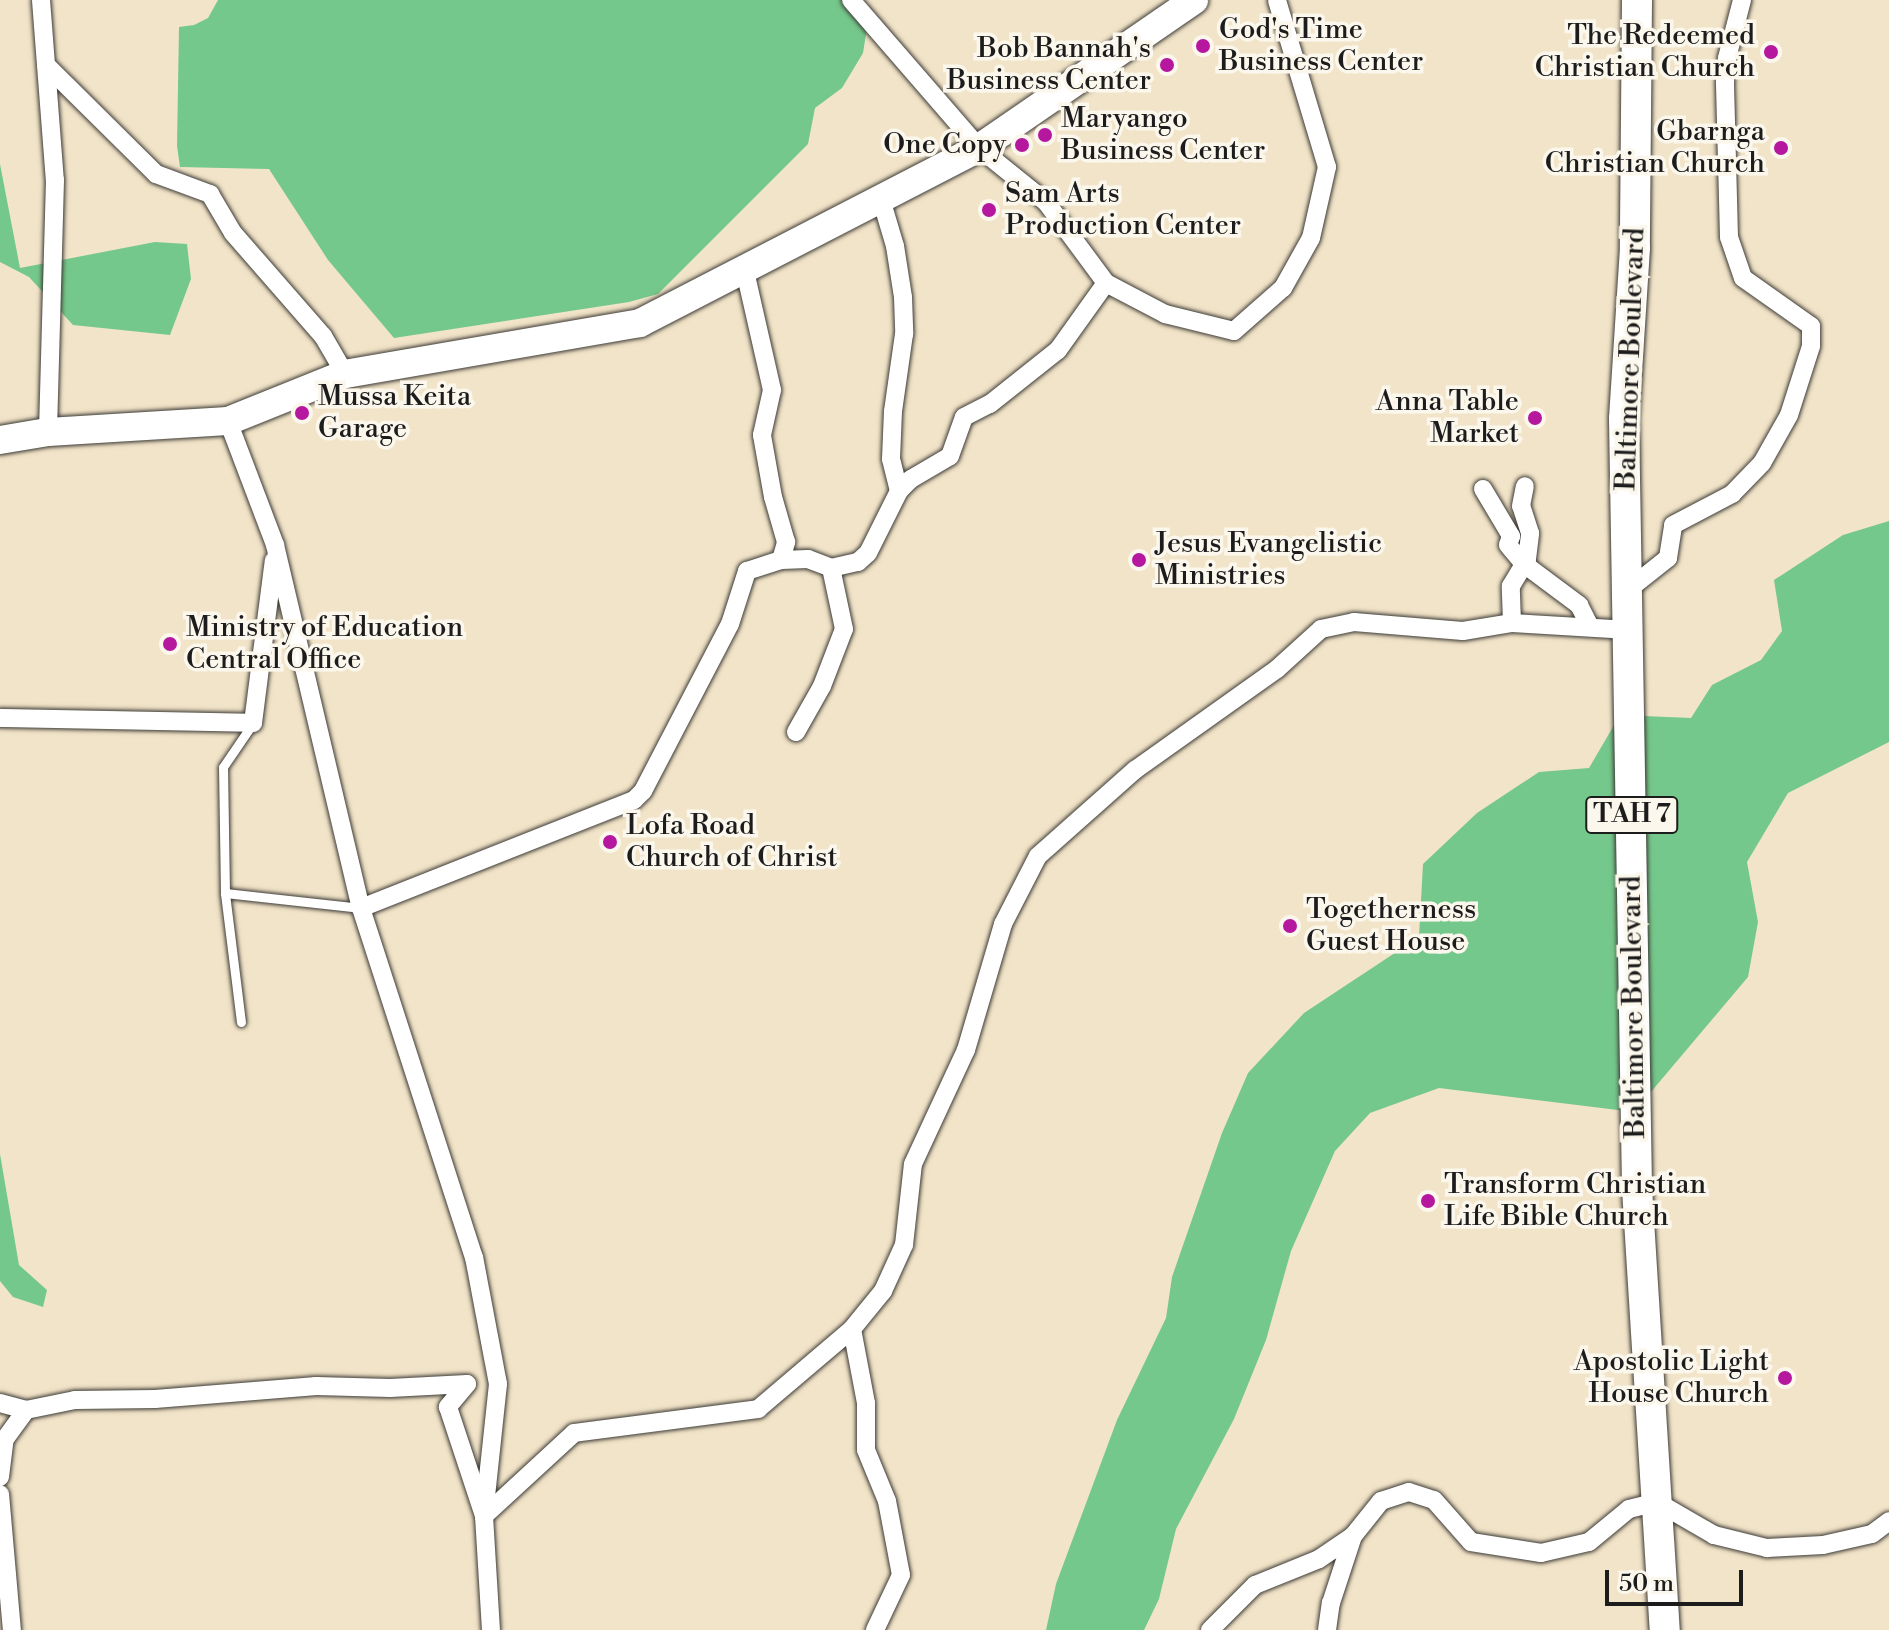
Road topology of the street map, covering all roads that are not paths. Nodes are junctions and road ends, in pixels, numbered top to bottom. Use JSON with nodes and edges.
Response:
{"nodes":[{"id":1,"x":41,"y":0,"type":"edge"},
{"id":2,"x":851,"y":0,"type":"edge"},
{"id":3,"x":1194,"y":0,"type":"edge"},
{"id":4,"x":1277,"y":0,"type":"edge"},
{"id":5,"x":1637,"y":0,"type":"edge"},
{"id":6,"x":1742,"y":0,"type":"edge"},
{"id":7,"x":46,"y":65,"type":"junction"},
{"id":8,"x":979,"y":148,"type":"junction"},
{"id":9,"x":881,"y":199,"type":"junction"},
{"id":10,"x":745,"y":271,"type":"junction"},
{"id":11,"x":1106,"y":283,"type":"junction"},
{"id":12,"x":345,"y":374,"type":"junction"},
{"id":13,"x":228,"y":421,"type":"junction"},
{"id":14,"x":48,"y":432,"type":"junction"},
{"id":15,"x":0,"y":440,"type":"edge"},
{"id":16,"x":1525,"y":486,"type":"dead end"},
{"id":17,"x":1483,"y":489,"type":"dead end"},
{"id":18,"x":899,"y":491,"type":"junction"},
{"id":19,"x":275,"y":545,"type":"junction"},
{"id":20,"x":781,"y":560,"type":"junction"},
{"id":21,"x":1524,"y":564,"type":"junction"},
{"id":22,"x":831,"y":568,"type":"junction"},
{"id":23,"x":1629,"y":589,"type":"junction"},
{"id":24,"x":1512,"y":623,"type":"junction"},
{"id":25,"x":1590,"y":627,"type":"junction"},
{"id":26,"x":1629,"y":630,"type":"junction"},
{"id":27,"x":0,"y":718,"type":"edge"},
{"id":28,"x":253,"y":723,"type":"junction"},
{"id":29,"x":796,"y":732,"type":"dead end"},
{"id":30,"x":225,"y":893,"type":"junction"},
{"id":31,"x":361,"y":908,"type":"junction"},
{"id":32,"x":241,"y":1022,"type":"dead end"},
{"id":33,"x":852,"y":1329,"type":"junction"},
{"id":34,"x":0,"y":1403,"type":"edge"},
{"id":35,"x":26,"y":1410,"type":"junction"},
{"id":36,"x":2,"y":1440,"type":"edge"},
{"id":37,"x":0,"y":1477,"type":"edge"},
{"id":38,"x":0,"y":1494,"type":"edge"},
{"id":39,"x":1657,"y":1502,"type":"junction"},
{"id":40,"x":484,"y":1516,"type":"junction"},
{"id":41,"x":1889,"y":1521,"type":"edge"},
{"id":42,"x":1353,"y":1536,"type":"junction"},
{"id":43,"x":12,"y":1630,"type":"edge"},
{"id":44,"x":491,"y":1630,"type":"edge"},
{"id":45,"x":875,"y":1630,"type":"edge"},
{"id":46,"x":1210,"y":1630,"type":"edge"},
{"id":47,"x":1327,"y":1630,"type":"edge"},
{"id":48,"x":1665,"y":1630,"type":"edge"}],
"edges":[{"from":1,"to":7,"type":"street"},
{"from":2,"to":8,"type":"street"},
{"from":3,"to":8,"type":"main road"},
{"from":4,"to":11,"type":"street"},
{"from":5,"to":23,"type":"highway","name":"Baltimore Boulevard","number":"TAH 7"},
{"from":6,"to":23,"type":"street"},
{"from":7,"to":12,"type":"street"},
{"from":7,"to":14,"type":"street"},
{"from":8,"to":9,"type":"main road"},
{"from":8,"to":11,"type":"street"},
{"from":9,"to":10,"type":"main road"},
{"from":9,"to":18,"type":"street"},
{"from":10,"to":12,"type":"main road"},
{"from":10,"to":20,"type":"street"},
{"from":11,"to":18,"type":"street"},
{"from":12,"to":13,"type":"main road"},
{"from":13,"to":14,"type":"main road"},
{"from":13,"to":19,"type":"street"},
{"from":14,"to":15,"type":"main road"},
{"from":16,"to":21,"type":"street"},
{"from":17,"to":21,"type":"street"},
{"from":18,"to":22,"type":"street"},
{"from":19,"to":28,"type":"street"},
{"from":19,"to":31,"type":"street"},
{"from":20,"to":22,"type":"street"},
{"from":20,"to":31,"type":"street"},
{"from":21,"to":24,"type":"street"},
{"from":21,"to":25,"type":"street"},
{"from":22,"to":29,"type":"street"},
{"from":23,"to":26,"type":"highway","name":"Baltimore Boulevard","number":"TAH 7"},
{"from":24,"to":25,"type":"street"},
{"from":24,"to":33,"type":"street"},
{"from":25,"to":26,"type":"street"},
{"from":26,"to":39,"type":"highway","name":"Baltimore Boulevard","number":"TAH 7"},
{"from":27,"to":28,"type":"street"},
{"from":28,"to":30,"type":"lane"},
{"from":30,"to":31,"type":"lane"},
{"from":30,"to":32,"type":"lane"},
{"from":31,"to":40,"type":"street"},
{"from":33,"to":40,"type":"street"},
{"from":33,"to":45,"type":"street"},
{"from":34,"to":35,"type":"street"},
{"from":35,"to":36,"type":"street"},
{"from":35,"to":40,"type":"street"},
{"from":36,"to":37,"type":"street"},
{"from":38,"to":43,"type":"street"},
{"from":39,"to":41,"type":"street"},
{"from":39,"to":42,"type":"street"},
{"from":39,"to":48,"type":"highway","name":"Baltimore Boulevard","number":"TAH 7"},
{"from":40,"to":44,"type":"street"},
{"from":42,"to":46,"type":"street"},
{"from":42,"to":47,"type":"street"}]}
